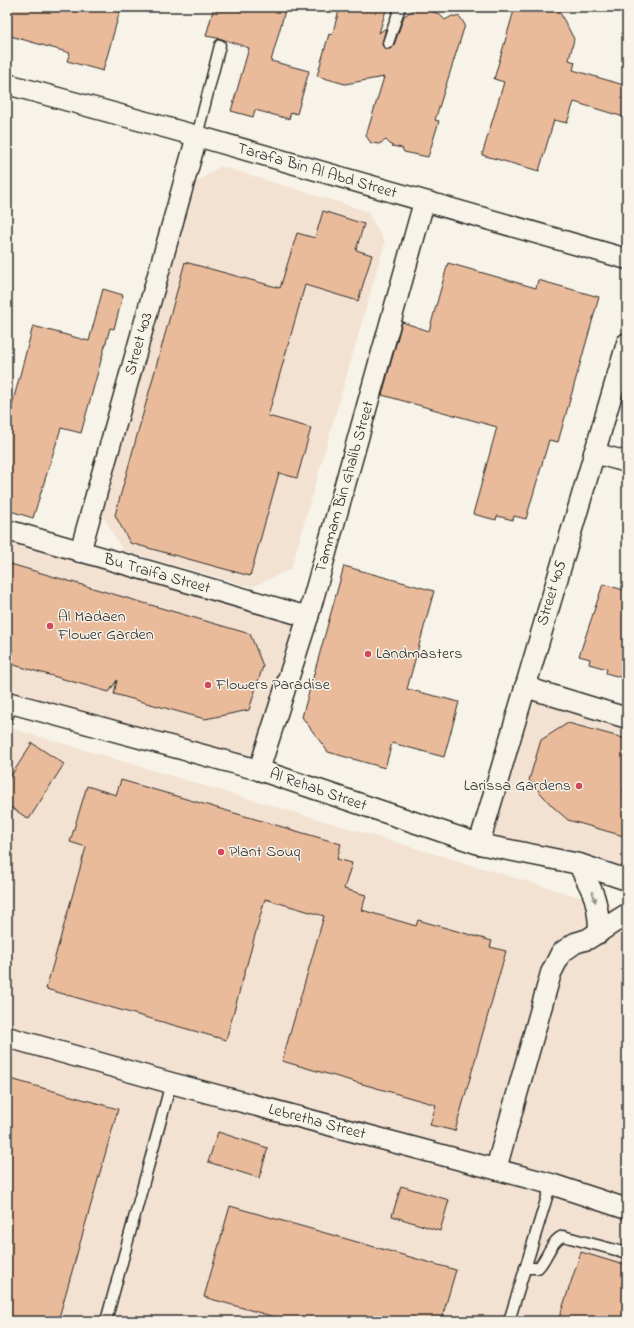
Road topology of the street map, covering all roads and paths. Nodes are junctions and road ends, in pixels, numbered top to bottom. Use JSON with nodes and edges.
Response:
{"nodes":[{"id":1,"x":400,"y":7,"type":"edge"},
{"id":2,"x":388,"y":43,"type":"dead end"},
{"id":3,"x":220,"y":45,"type":"dead end"},
{"id":4,"x":7,"y":84,"type":"edge"},
{"id":5,"x":197,"y":136,"type":"junction"},
{"id":6,"x":424,"y":202,"type":"junction"},
{"id":7,"x":627,"y":259,"type":"edge"},
{"id":8,"x":627,"y":343,"type":"edge"},
{"id":9,"x":594,"y":453,"type":"junction"},
{"id":10,"x":627,"y":462,"type":"edge"},
{"id":11,"x":7,"y":530,"type":"edge"},
{"id":12,"x":80,"y":552,"type":"junction"},
{"id":13,"x":308,"y":617,"type":"junction"},
{"id":14,"x":525,"y":686,"type":"junction"},
{"id":15,"x":9,"y":708,"type":"edge"},
{"id":16,"x":627,"y":718,"type":"edge"},
{"id":17,"x":259,"y":770,"type":"junction"},
{"id":18,"x":479,"y":844,"type":"junction"},
{"id":19,"x":579,"y":864,"type":"junction"},
{"id":20,"x":627,"y":880,"type":"edge"},
{"id":21,"x":627,"y":914,"type":"edge"},
{"id":22,"x":599,"y":933,"type":"junction"},
{"id":23,"x":7,"y":1037,"type":"edge"},
{"id":24,"x":171,"y":1083,"type":"junction"},
{"id":25,"x":496,"y":1169,"type":"junction"},
{"id":26,"x":551,"y":1184,"type":"junction"},
{"id":27,"x":627,"y":1209,"type":"edge"},
{"id":28,"x":627,"y":1253,"type":"edge"},
{"id":29,"x":525,"y":1268,"type":"junction"},
{"id":30,"x":106,"y":1321,"type":"edge"},
{"id":31,"x":509,"y":1321,"type":"edge"}],
"edges":[{"from":1,"to":2,"type":"lane"},
{"from":3,"to":5,"type":"lane"},
{"from":4,"to":5,"type":"street","name":"Tarafa Bin Al Abd Street"},
{"from":5,"to":6,"type":"street","name":"Tarafa Bin Al Abd Street"},
{"from":5,"to":12,"type":"street","name":"Street 403"},
{"from":6,"to":7,"type":"street","name":"Tarafa Bin Al Abd Street"},
{"from":6,"to":13,"type":"street","name":"Tammam Bin Ghalib Street"},
{"from":8,"to":9,"type":"street","name":"Street 405"},
{"from":9,"to":10,"type":"street"},
{"from":9,"to":14,"type":"street","name":"Street 405"},
{"from":11,"to":12,"type":"street","name":"Bu Traifa Street"},
{"from":12,"to":13,"type":"street","name":"Bu Traifa Street"},
{"from":13,"to":17,"type":"street","name":"Tammam Bin Ghalib Street"},
{"from":14,"to":16,"type":"street"},
{"from":14,"to":18,"type":"street","name":"Street 405"},
{"from":15,"to":17,"type":"street","name":"Al Rehab Street"},
{"from":17,"to":18,"type":"street","name":"Al Rehab Street"},
{"from":18,"to":19,"type":"street","name":"Al Rehab Street"},
{"from":19,"to":20,"type":"street","name":"Al Rehab Street"},
{"from":19,"to":22,"type":"street","one_way":true},
{"from":21,"to":22,"type":"street"},
{"from":22,"to":25,"type":"street"},
{"from":23,"to":24,"type":"street","name":"Lebretha Street"},
{"from":24,"to":25,"type":"street","name":"Lebretha Street"},
{"from":24,"to":30,"type":"lane"},
{"from":25,"to":26,"type":"street","name":"Lebretha Street"},
{"from":26,"to":27,"type":"street","name":"Lebretha Street"},
{"from":26,"to":29,"type":"lane"},
{"from":28,"to":29,"type":"lane"},
{"from":29,"to":31,"type":"lane"}]}
